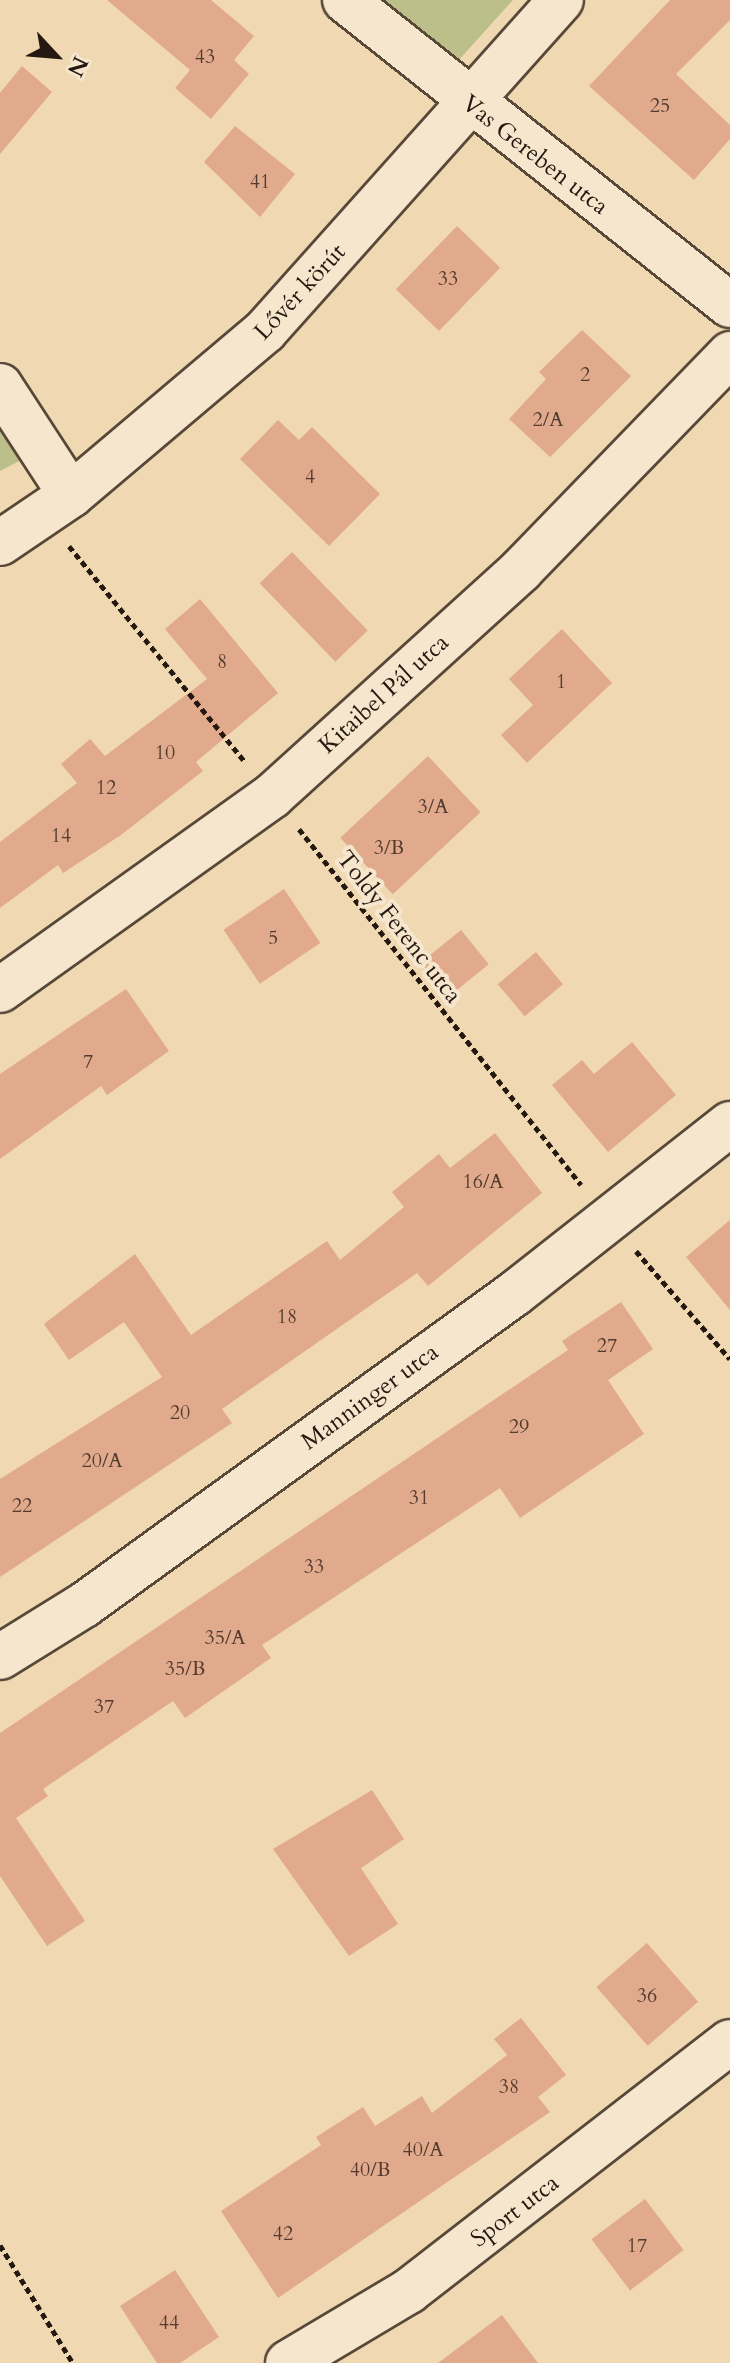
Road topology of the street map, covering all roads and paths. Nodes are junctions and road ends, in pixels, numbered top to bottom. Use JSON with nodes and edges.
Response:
{"nodes":[{"id":1,"x":345,"y":0,"type":"edge"},
{"id":2,"x":561,"y":0,"type":"edge"},
{"id":3,"x":471,"y":106,"type":"junction"},
{"id":4,"x":730,"y":305,"type":"edge"},
{"id":5,"x":730,"y":354,"type":"edge"},
{"id":6,"x":0,"y":386,"type":"edge"},
{"id":7,"x":57,"y":505,"type":"junction"},
{"id":8,"x":0,"y":543,"type":"edge"},
{"id":9,"x":272,"y":796,"type":"junction"},
{"id":10,"x":0,"y":990,"type":"edge"},
{"id":11,"x":730,"y":1124,"type":"edge"},
{"id":12,"x":609,"y":1220,"type":"junction"},
{"id":13,"x":730,"y":1359,"type":"edge"},
{"id":14,"x":0,"y":1657,"type":"edge"},
{"id":15,"x":730,"y":2042,"type":"edge"},
{"id":16,"x":0,"y":2245,"type":"edge"},
{"id":17,"x":73,"y":2363,"type":"edge"},
{"id":18,"x":288,"y":2363,"type":"edge"}],
"edges":[{"from":1,"to":3,"type":"street","name":"Vas Gereben utca"},
{"from":2,"to":3,"type":"street","name":"Lővér körút"},
{"from":3,"to":4,"type":"street","name":"Vas Gereben utca"},
{"from":3,"to":7,"type":"street","name":"Lővér körút"},
{"from":5,"to":9,"type":"street","name":"Kitaibel Pál utca"},
{"from":6,"to":7,"type":"street"},
{"from":7,"to":8,"type":"street","name":"Lővér körút"},
{"from":7,"to":9,"type":"path","name":"Toldy Ferenc utca"},
{"from":9,"to":10,"type":"street","name":"Kitaibel Pál utca"},
{"from":9,"to":12,"type":"path","name":"Toldy Ferenc utca"},
{"from":11,"to":12,"type":"street","name":"Manninger utca"},
{"from":12,"to":13,"type":"path","name":"Toldy Ferenc utca"},
{"from":12,"to":14,"type":"street","name":"Manninger utca"},
{"from":15,"to":18,"type":"street","name":"Sport utca"},
{"from":16,"to":17,"type":"path"}]}
